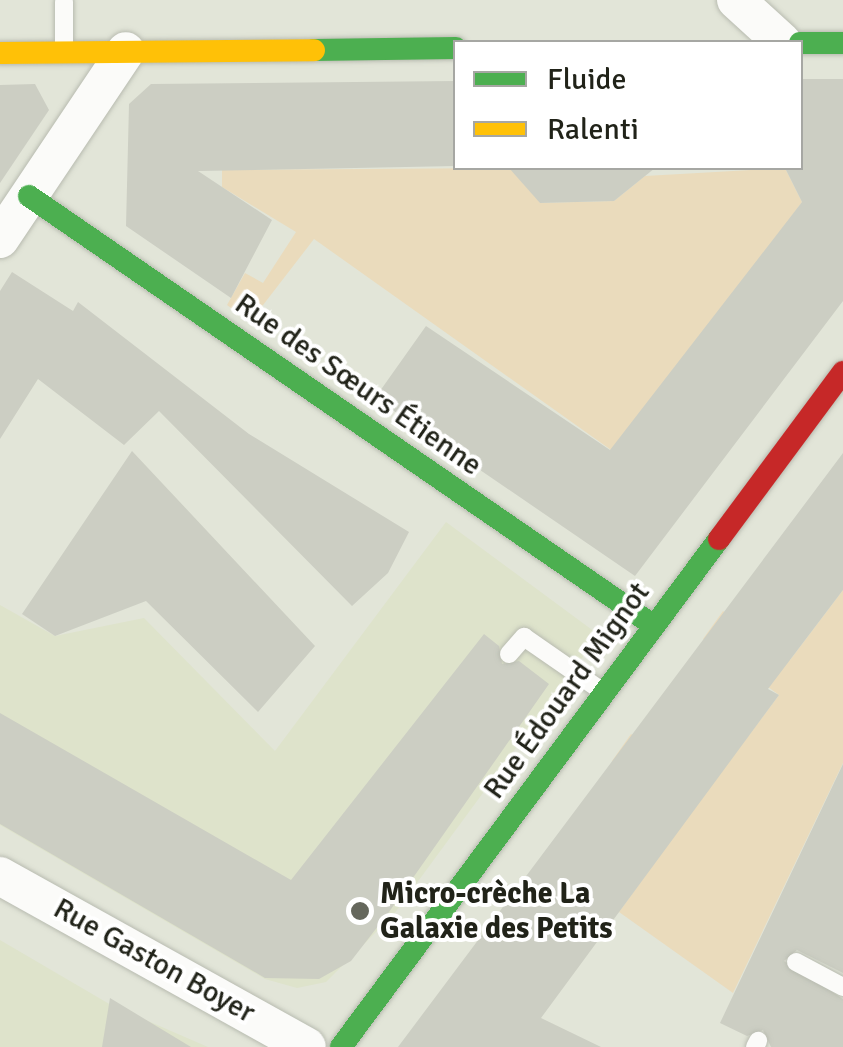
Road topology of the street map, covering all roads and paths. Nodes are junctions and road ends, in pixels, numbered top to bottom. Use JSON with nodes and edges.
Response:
{"nodes":[{"id":1,"x":736,"y":0,"type":"edge"},
{"id":2,"x":64,"y":2,"type":"edge"},
{"id":3,"x":780,"y":40,"type":"edge"},
{"id":4,"x":843,"y":43,"type":"edge"},
{"id":5,"x":803,"y":44,"type":"edge"},
{"id":6,"x":453,"y":48,"type":"edge"},
{"id":7,"x":64,"y":52,"type":"junction"},
{"id":8,"x":126,"y":52,"type":"junction"},
{"id":9,"x":0,"y":53,"type":"edge"},
{"id":10,"x":29,"y":196,"type":"junction"},
{"id":11,"x":0,"y":239,"type":"edge"},
{"id":12,"x":843,"y":372,"type":"edge"},
{"id":13,"x":653,"y":625,"type":"junction"},
{"id":14,"x":510,"y":654,"type":"dead end"},
{"id":15,"x":602,"y":692,"type":"junction"},
{"id":16,"x":0,"y":876,"type":"edge"},
{"id":17,"x":796,"y":962,"type":"dead end"},
{"id":18,"x":843,"y":987,"type":"edge"},
{"id":19,"x":307,"y":1047,"type":"edge"},
{"id":20,"x":341,"y":1047,"type":"edge"}],
"edges":[{"from":1,"to":3,"type":"street"},
{"from":2,"to":7,"type":"lane"},
{"from":4,"to":5,"type":"street"},
{"from":6,"to":8,"type":"street"},
{"from":7,"to":8,"type":"street"},
{"from":7,"to":9,"type":"street"},
{"from":8,"to":10,"type":"street"},
{"from":10,"to":11,"type":"street"},
{"from":10,"to":13,"type":"street","name":"Rue des Sœurs Étienne"},
{"from":12,"to":13,"type":"street","name":"Rue Édouard Mignot"},
{"from":13,"to":15,"type":"street","name":"Rue Édouard Mignot"},
{"from":14,"to":15,"type":"lane"},
{"from":15,"to":20,"type":"street","name":"Rue Édouard Mignot"},
{"from":16,"to":19,"type":"street","name":"Rue Gaston Boyer"},
{"from":17,"to":18,"type":"lane"}]}
